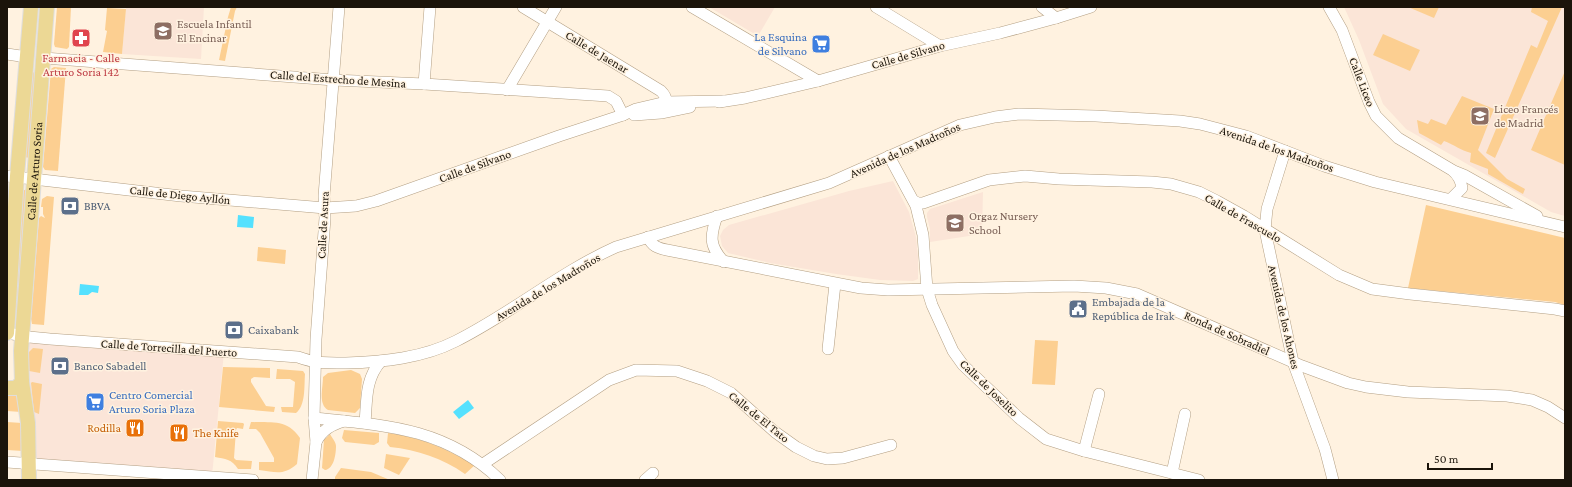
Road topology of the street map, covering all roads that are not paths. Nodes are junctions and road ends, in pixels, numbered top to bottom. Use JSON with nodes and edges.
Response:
{"nodes":[{"id":1,"x":31,"y":7,"type":"edge"},
{"id":2,"x":47,"y":7,"type":"edge"},
{"id":3,"x":339,"y":7,"type":"edge"},
{"id":4,"x":430,"y":7,"type":"edge"},
{"id":5,"x":523,"y":7,"type":"edge"},
{"id":6,"x":556,"y":7,"type":"edge"},
{"id":7,"x":692,"y":7,"type":"edge"},
{"id":8,"x":876,"y":7,"type":"edge"},
{"id":9,"x":1042,"y":7,"type":"edge"},
{"id":10,"x":1091,"y":7,"type":"edge"},
{"id":11,"x":1329,"y":7,"type":"edge"},
{"id":12,"x":1056,"y":18,"type":"junction"},
{"id":13,"x":548,"y":22,"type":"junction"},
{"id":14,"x":940,"y":46,"type":"junction"},
{"id":15,"x":7,"y":54,"type":"edge"},
{"id":16,"x":27,"y":57,"type":"junction"},
{"id":17,"x":44,"y":58,"type":"junction"},
{"id":18,"x":334,"y":80,"type":"junction"},
{"id":19,"x":818,"y":81,"type":"junction"},
{"id":20,"x":424,"y":84,"type":"junction"},
{"id":21,"x":507,"y":90,"type":"junction"},
{"id":22,"x":724,"y":101,"type":"junction"},
{"id":23,"x":666,"y":102,"type":"junction"},
{"id":24,"x":661,"y":113,"type":"junction"},
{"id":25,"x":623,"y":115,"type":"junction"},
{"id":26,"x":1284,"y":151,"type":"junction"},
{"id":27,"x":889,"y":156,"type":"junction"},
{"id":28,"x":1452,"y":170,"type":"junction"},
{"id":29,"x":12,"y":176,"type":"edge"},
{"id":30,"x":35,"y":179,"type":"junction"},
{"id":31,"x":1481,"y":185,"type":"junction"},
{"id":32,"x":1451,"y":199,"type":"junction"},
{"id":33,"x":914,"y":201,"type":"junction"},
{"id":34,"x":1474,"y":205,"type":"junction"},
{"id":35,"x":325,"y":208,"type":"junction"},
{"id":36,"x":717,"y":216,"type":"junction"},
{"id":37,"x":1550,"y":223,"type":"junction"},
{"id":38,"x":1565,"y":227,"type":"edge"},
{"id":39,"x":1265,"y":230,"type":"junction"},
{"id":40,"x":648,"y":237,"type":"junction"},
{"id":41,"x":724,"y":262,"type":"junction"},
{"id":42,"x":835,"y":284,"type":"junction"},
{"id":43,"x":927,"y":289,"type":"junction"},
{"id":44,"x":1565,"y":311,"type":"edge"},
{"id":45,"x":7,"y":333,"type":"edge"},
{"id":46,"x":22,"y":336,"type":"junction"},
{"id":47,"x":828,"y":349,"type":"dead end"},
{"id":48,"x":381,"y":361,"type":"junction"},
{"id":49,"x":316,"y":362,"type":"junction"},
{"id":50,"x":362,"y":362,"type":"junction"},
{"id":51,"x":1293,"y":362,"type":"junction"},
{"id":52,"x":369,"y":379,"type":"junction"},
{"id":53,"x":22,"y":382,"type":"junction"},
{"id":54,"x":7,"y":388,"type":"edge"},
{"id":55,"x":1099,"y":394,"type":"dead end"},
{"id":56,"x":1185,"y":414,"type":"dead end"},
{"id":57,"x":314,"y":418,"type":"junction"},
{"id":58,"x":1565,"y":418,"type":"edge"},
{"id":59,"x":344,"y":421,"type":"junction"},
{"id":60,"x":365,"y":423,"type":"junction"},
{"id":61,"x":316,"y":442,"type":"junction"},
{"id":62,"x":891,"y":445,"type":"dead end"},
{"id":63,"x":1084,"y":451,"type":"junction"},
{"id":64,"x":7,"y":462,"type":"edge"},
{"id":65,"x":29,"y":464,"type":"junction"},
{"id":66,"x":483,"y":464,"type":"junction"},
{"id":67,"x":1172,"y":473,"type":"junction"},
{"id":68,"x":29,"y":480,"type":"edge"},
{"id":69,"x":253,"y":480,"type":"edge"},
{"id":70,"x":312,"y":480,"type":"edge"},
{"id":71,"x":500,"y":480,"type":"edge"},
{"id":72,"x":1198,"y":480,"type":"edge"},
{"id":73,"x":1333,"y":480,"type":"edge"}],
"edges":[{"from":1,"to":16,"type":"main road","name":"Calle de Arturo Soria"},
{"from":2,"to":17,"type":"main road","name":"Calle de Arturo Soria"},
{"from":3,"to":18,"type":"street","name":"Calle de Asura"},
{"from":4,"to":20,"type":"street"},
{"from":5,"to":13,"type":"street","name":"Calle de Jaenar"},
{"from":6,"to":13,"type":"street"},
{"from":7,"to":19,"type":"street"},
{"from":8,"to":14,"type":"street"},
{"from":9,"to":12,"type":"street"},
{"from":10,"to":12,"type":"street","name":"Calle de Silvano"},
{"from":11,"to":28,"type":"street","name":"Calle Liceo"},
{"from":12,"to":14,"type":"street","name":"Calle de Silvano"},
{"from":13,"to":21,"type":"street"},
{"from":13,"to":23,"type":"street","name":"Calle de Jaenar"},
{"from":14,"to":19,"type":"street","name":"Calle de Silvano"},
{"from":15,"to":16,"type":"street"},
{"from":16,"to":29,"type":"main road","name":"Calle de Arturo Soria"},
{"from":17,"to":18,"type":"street","name":"Calle del Estrecho de Mesina"},
{"from":17,"to":30,"type":"main road","name":"Calle de Arturo Soria"},
{"from":18,"to":20,"type":"street","name":"Calle del Estrecho de Mesina"},
{"from":18,"to":35,"type":"street","name":"Calle de Asura"},
{"from":19,"to":22,"type":"street","name":"Calle de Silvano"},
{"from":20,"to":21,"type":"street","name":"Calle del Estrecho de Mesina"},
{"from":21,"to":25,"type":"street","name":"Calle del Estrecho de Mesina"},
{"from":22,"to":23,"type":"street","name":"Calle de Silvano"},
{"from":22,"to":24,"type":"street","name":"Calle de Silvano"},
{"from":23,"to":24,"type":"street"},
{"from":23,"to":25,"type":"street","name":"Calle de Silvano"},
{"from":24,"to":25,"type":"street","name":"Calle de Silvano"},
{"from":25,"to":35,"type":"street","name":"Calle de Silvano"},
{"from":26,"to":27,"type":"street","name":"Avenida de los Madroños"},
{"from":26,"to":32,"type":"street","name":"Avenida de los Madroños"},
{"from":26,"to":39,"type":"street","name":"Avenida de los Ahones"},
{"from":27,"to":33,"type":"street","name":"Calle de Joselito"},
{"from":27,"to":36,"type":"street","name":"Avenida de los Madroños"},
{"from":28,"to":31,"type":"street","name":"Calle Liceo"},
{"from":28,"to":32,"type":"street","name":"Calle Liceo"},
{"from":29,"to":30,"type":"street","name":"Calle de Diego Ayllón"},
{"from":29,"to":45,"type":"main road","name":"Calle de Arturo Soria"},
{"from":30,"to":35,"type":"street","name":"Calle de Diego Ayllón"},
{"from":30,"to":46,"type":"main road","name":"Calle de Arturo Soria"},
{"from":31,"to":34,"type":"street"},
{"from":31,"to":37,"type":"street","name":"Calle Liceo"},
{"from":32,"to":34,"type":"street","name":"Avenida de los Madroños"},
{"from":33,"to":39,"type":"street","name":"Calle de Frascuelo"},
{"from":33,"to":43,"type":"street","name":"Calle de Joselito"},
{"from":34,"to":37,"type":"street","name":"Avenida de los Madroños"},
{"from":35,"to":49,"type":"street","name":"Calle de Asura"},
{"from":36,"to":40,"type":"street","name":"Avenida de los Madroños"},
{"from":36,"to":41,"type":"street"},
{"from":37,"to":38,"type":"street","name":"Avenida de los Madroños"},
{"from":39,"to":44,"type":"street","name":"Calle de Frascuelo"},
{"from":39,"to":51,"type":"street","name":"Avenida de los Ahones"},
{"from":40,"to":41,"type":"street","name":"Ronda de Sobradiel"},
{"from":40,"to":48,"type":"street","name":"Avenida de los Madroños"},
{"from":41,"to":42,"type":"street","name":"Ronda de Sobradiel"},
{"from":42,"to":43,"type":"street","name":"Ronda de Sobradiel"},
{"from":42,"to":47,"type":"street"},
{"from":43,"to":51,"type":"street","name":"Ronda de Sobradiel"},
{"from":43,"to":63,"type":"street","name":"Calle de Joselito"},
{"from":45,"to":46,"type":"street","name":"Calle de Arturo Soria"},
{"from":46,"to":49,"type":"street","name":"Calle de Torrecilla del Puerto"},
{"from":46,"to":53,"type":"main road","name":"Calle de Arturo Soria"},
{"from":48,"to":50,"type":"street","name":"Avenida de los Madroños"},
{"from":48,"to":52,"type":"street"},
{"from":49,"to":50,"type":"street","name":"Avenida de los Madroños"},
{"from":49,"to":57,"type":"street","name":"Calle de Asura"},
{"from":50,"to":52,"type":"street"},
{"from":51,"to":58,"type":"street","name":"Ronda de Sobradiel"},
{"from":51,"to":73,"type":"street","name":"Avenida de los Ahones"},
{"from":52,"to":60,"type":"street"},
{"from":53,"to":54,"type":"main road"},
{"from":53,"to":65,"type":"main road","name":"Calle de Arturo Soria"},
{"from":55,"to":63,"type":"street"},
{"from":56,"to":67,"type":"street"},
{"from":57,"to":59,"type":"street"},
{"from":57,"to":61,"type":"street","name":"Calle de Asura"},
{"from":59,"to":60,"type":"street"},
{"from":59,"to":61,"type":"street"},
{"from":60,"to":66,"type":"street"},
{"from":61,"to":70,"type":"street","name":"Calle de Asura"},
{"from":62,"to":66,"type":"street","name":"Calle de El Tato"},
{"from":63,"to":67,"type":"street","name":"Calle de Joselito"},
{"from":64,"to":65,"type":"street"},
{"from":65,"to":68,"type":"main road","name":"Calle de Arturo Soria"},
{"from":65,"to":69,"type":"street"},
{"from":66,"to":71,"type":"street"},
{"from":67,"to":72,"type":"street","name":"Calle de Joselito"}]}
